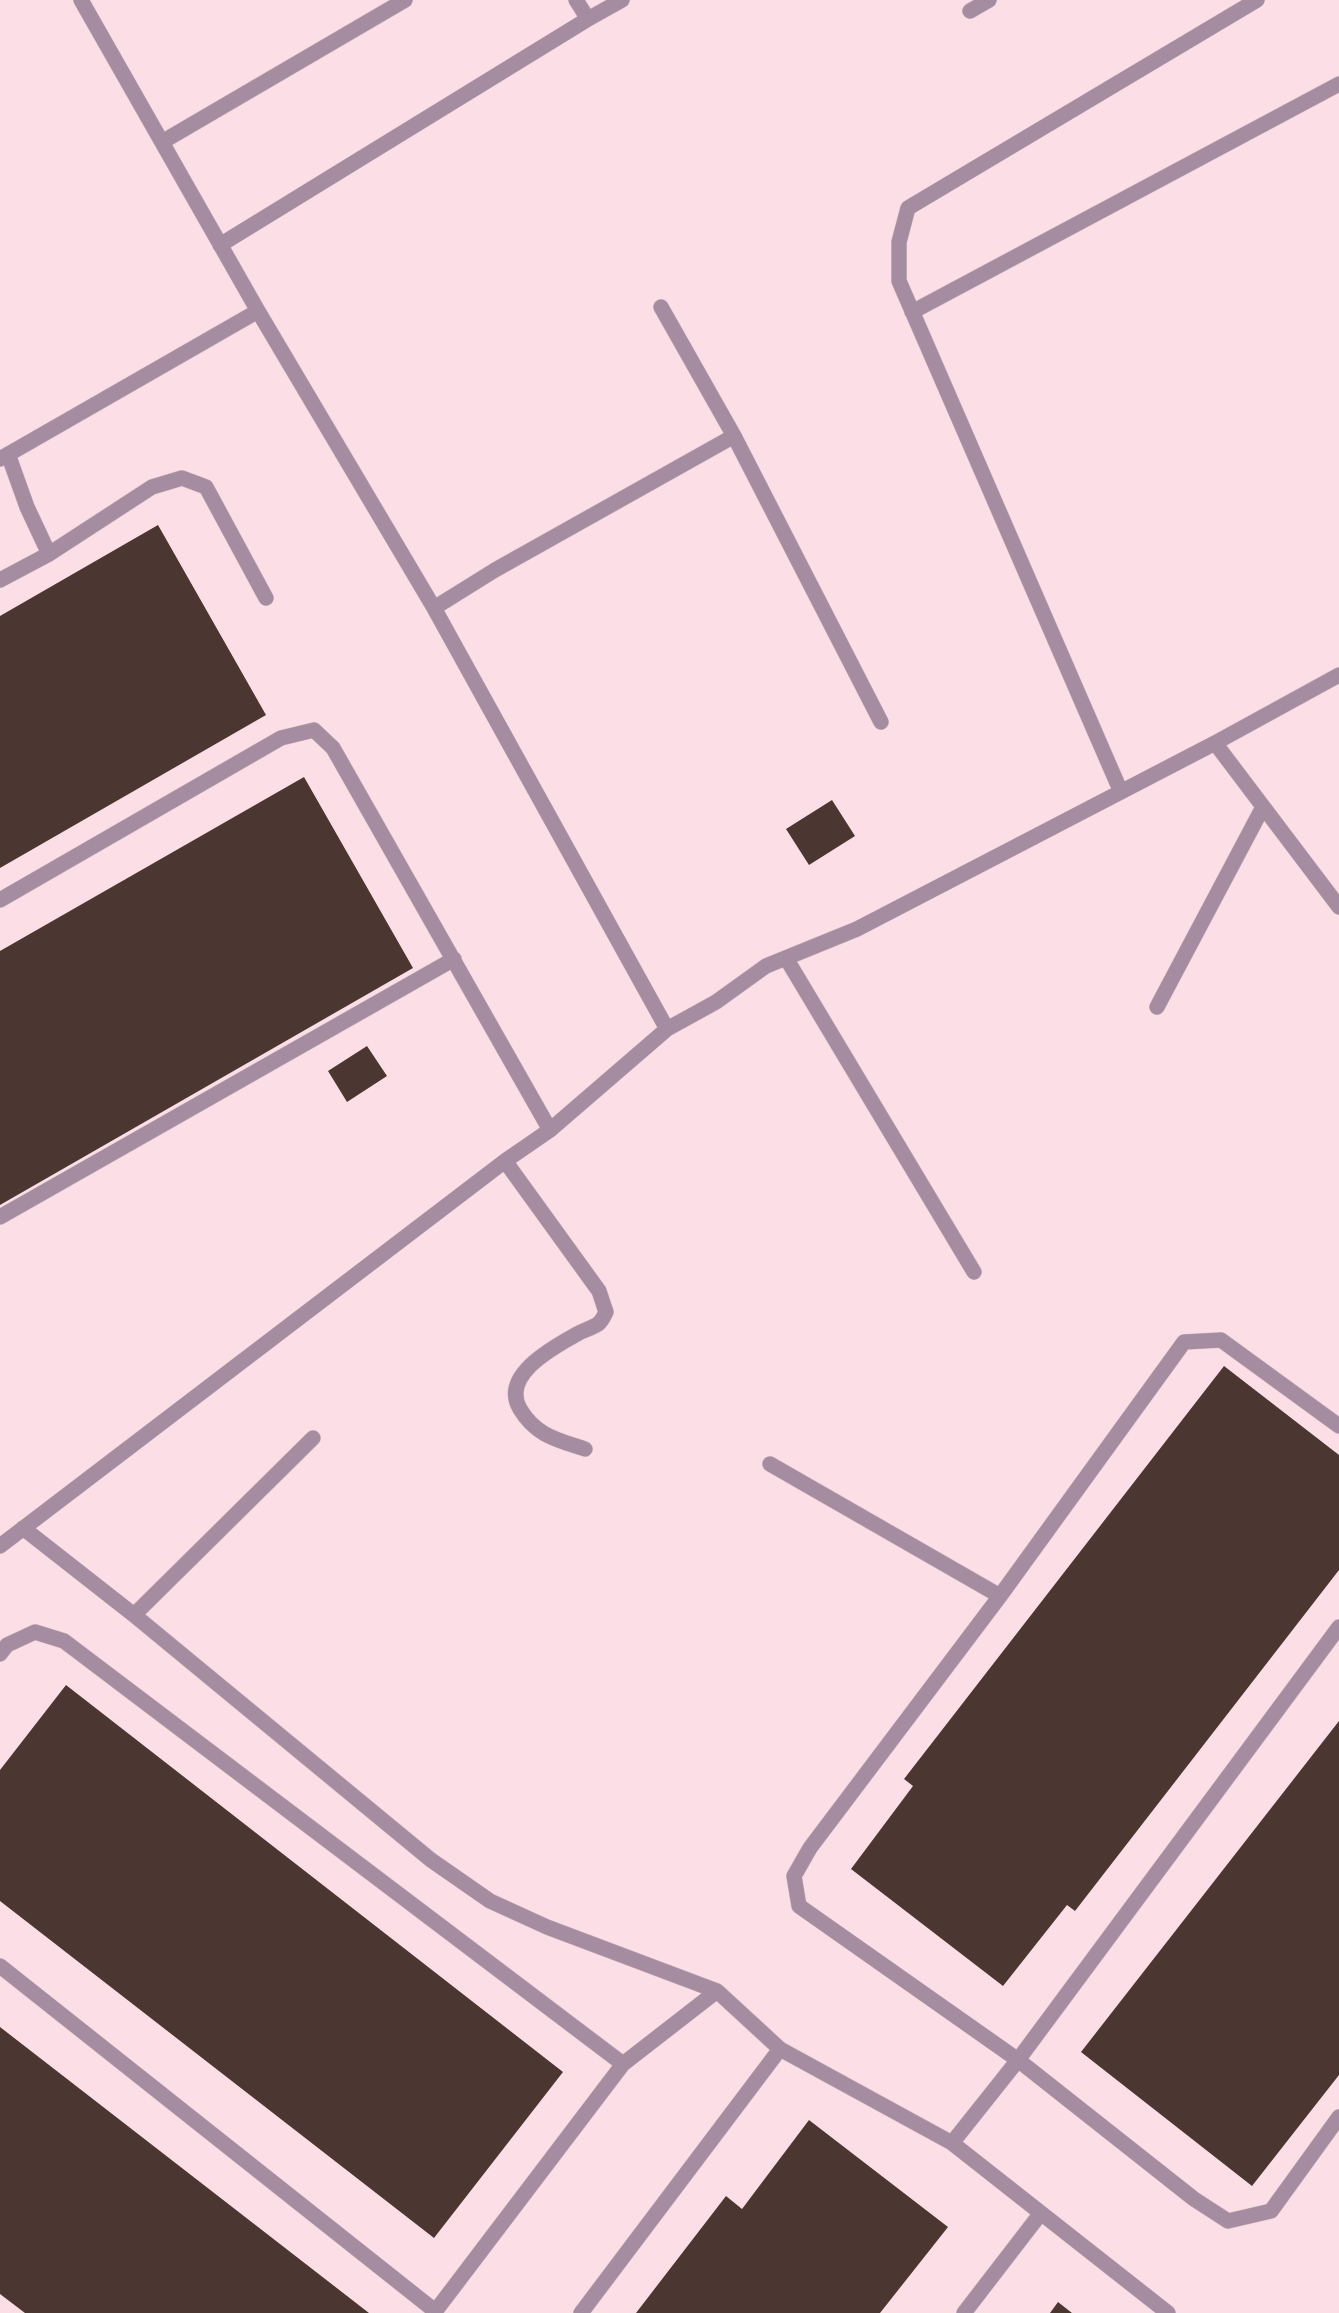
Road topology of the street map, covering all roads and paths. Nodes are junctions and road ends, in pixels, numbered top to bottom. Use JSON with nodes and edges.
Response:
{"nodes":[{"id":1,"x":81,"y":0,"type":"edge"},
{"id":2,"x":405,"y":0,"type":"edge"},
{"id":3,"x":576,"y":0,"type":"edge"},
{"id":4,"x":622,"y":0,"type":"edge"},
{"id":5,"x":989,"y":0,"type":"edge"},
{"id":6,"x":1257,"y":0,"type":"edge"},
{"id":7,"x":970,"y":11,"type":"dead end"},
{"id":8,"x":588,"y":19,"type":"junction"},
{"id":9,"x":1339,"y":84,"type":"edge"},
{"id":10,"x":162,"y":142,"type":"junction"},
{"id":11,"x":220,"y":245,"type":"junction"},
{"id":12,"x":661,"y":307,"type":"dead end"},
{"id":13,"x":258,"y":311,"type":"junction"},
{"id":14,"x":912,"y":312,"type":"junction"},
{"id":15,"x":734,"y":436,"type":"junction"},
{"id":16,"x":4,"y":456,"type":"edge"},
{"id":17,"x":49,"y":554,"type":"junction"},
{"id":18,"x":0,"y":580,"type":"edge"},
{"id":19,"x":266,"y":598,"type":"dead end"},
{"id":20,"x":434,"y":608,"type":"junction"},
{"id":21,"x":1339,"y":675,"type":"edge"},
{"id":22,"x":881,"y":722,"type":"dead end"},
{"id":23,"x":1215,"y":743,"type":"junction"},
{"id":24,"x":1121,"y":792,"type":"junction"},
{"id":25,"x":1263,"y":807,"type":"junction"},
{"id":26,"x":0,"y":900,"type":"edge"},
{"id":27,"x":1339,"y":907,"type":"edge"},
{"id":28,"x":786,"y":958,"type":"junction"},
{"id":29,"x":454,"y":959,"type":"junction"},
{"id":30,"x":1157,"y":1006,"type":"dead end"},
{"id":31,"x":667,"y":1029,"type":"junction"},
{"id":32,"x":550,"y":1130,"type":"junction"},
{"id":33,"x":505,"y":1161,"type":"junction"},
{"id":34,"x":0,"y":1217,"type":"edge"},
{"id":35,"x":974,"y":1272,"type":"dead end"},
{"id":36,"x":1339,"y":1426,"type":"edge"},
{"id":37,"x":313,"y":1438,"type":"dead end"},
{"id":38,"x":585,"y":1449,"type":"dead end"},
{"id":39,"x":770,"y":1464,"type":"dead end"},
{"id":40,"x":23,"y":1528,"type":"junction"},
{"id":41,"x":0,"y":1546,"type":"edge"},
{"id":42,"x":1000,"y":1596,"type":"junction"},
{"id":43,"x":134,"y":1615,"type":"junction"},
{"id":44,"x":1339,"y":1627,"type":"edge"},
{"id":45,"x":0,"y":1654,"type":"edge"},
{"id":46,"x":0,"y":1966,"type":"edge"},
{"id":47,"x":717,"y":1991,"type":"junction"},
{"id":48,"x":780,"y":2049,"type":"junction"},
{"id":49,"x":1018,"y":2060,"type":"junction"},
{"id":50,"x":623,"y":2064,"type":"junction"},
{"id":51,"x":1339,"y":2117,"type":"edge"},
{"id":52,"x":952,"y":2143,"type":"junction"},
{"id":53,"x":1041,"y":2213,"type":"junction"},
{"id":54,"x":434,"y":2312,"type":"edge"},
{"id":55,"x":581,"y":2313,"type":"edge"},
{"id":56,"x":964,"y":2313,"type":"edge"},
{"id":57,"x":1168,"y":2313,"type":"edge"}],
"edges":[{"from":1,"to":10,"type":"street"},
{"from":2,"to":10,"type":"street"},
{"from":3,"to":8,"type":"street"},
{"from":4,"to":8,"type":"street"},
{"from":5,"to":7,"type":"street"},
{"from":6,"to":14,"type":"street"},
{"from":8,"to":11,"type":"street"},
{"from":9,"to":14,"type":"street"},
{"from":10,"to":11,"type":"street"},
{"from":11,"to":13,"type":"street"},
{"from":12,"to":15,"type":"street"},
{"from":13,"to":16,"type":"street"},
{"from":13,"to":20,"type":"street"},
{"from":14,"to":24,"type":"street"},
{"from":15,"to":20,"type":"street"},
{"from":15,"to":22,"type":"street"},
{"from":16,"to":17,"type":"street"},
{"from":17,"to":18,"type":"street"},
{"from":17,"to":19,"type":"street"},
{"from":20,"to":31,"type":"street"},
{"from":21,"to":23,"type":"street"},
{"from":23,"to":24,"type":"street"},
{"from":23,"to":25,"type":"street"},
{"from":24,"to":28,"type":"street"},
{"from":25,"to":27,"type":"street"},
{"from":25,"to":30,"type":"street"},
{"from":26,"to":29,"type":"street"},
{"from":28,"to":31,"type":"street"},
{"from":28,"to":35,"type":"street"},
{"from":29,"to":32,"type":"street"},
{"from":29,"to":34,"type":"street"},
{"from":31,"to":32,"type":"street"},
{"from":32,"to":33,"type":"street"},
{"from":33,"to":38,"type":"street"},
{"from":33,"to":40,"type":"street"},
{"from":36,"to":42,"type":"street"},
{"from":37,"to":43,"type":"street"},
{"from":39,"to":42,"type":"street"},
{"from":40,"to":41,"type":"street"},
{"from":40,"to":43,"type":"street"},
{"from":42,"to":49,"type":"street"},
{"from":43,"to":47,"type":"street"},
{"from":44,"to":49,"type":"street"},
{"from":45,"to":50,"type":"street"},
{"from":46,"to":54,"type":"street"},
{"from":47,"to":48,"type":"street"},
{"from":47,"to":50,"type":"street"},
{"from":48,"to":52,"type":"street"},
{"from":48,"to":55,"type":"street"},
{"from":49,"to":51,"type":"street"},
{"from":49,"to":52,"type":"street"},
{"from":50,"to":54,"type":"street"},
{"from":52,"to":53,"type":"street"},
{"from":53,"to":56,"type":"street"},
{"from":53,"to":57,"type":"street"}]}
